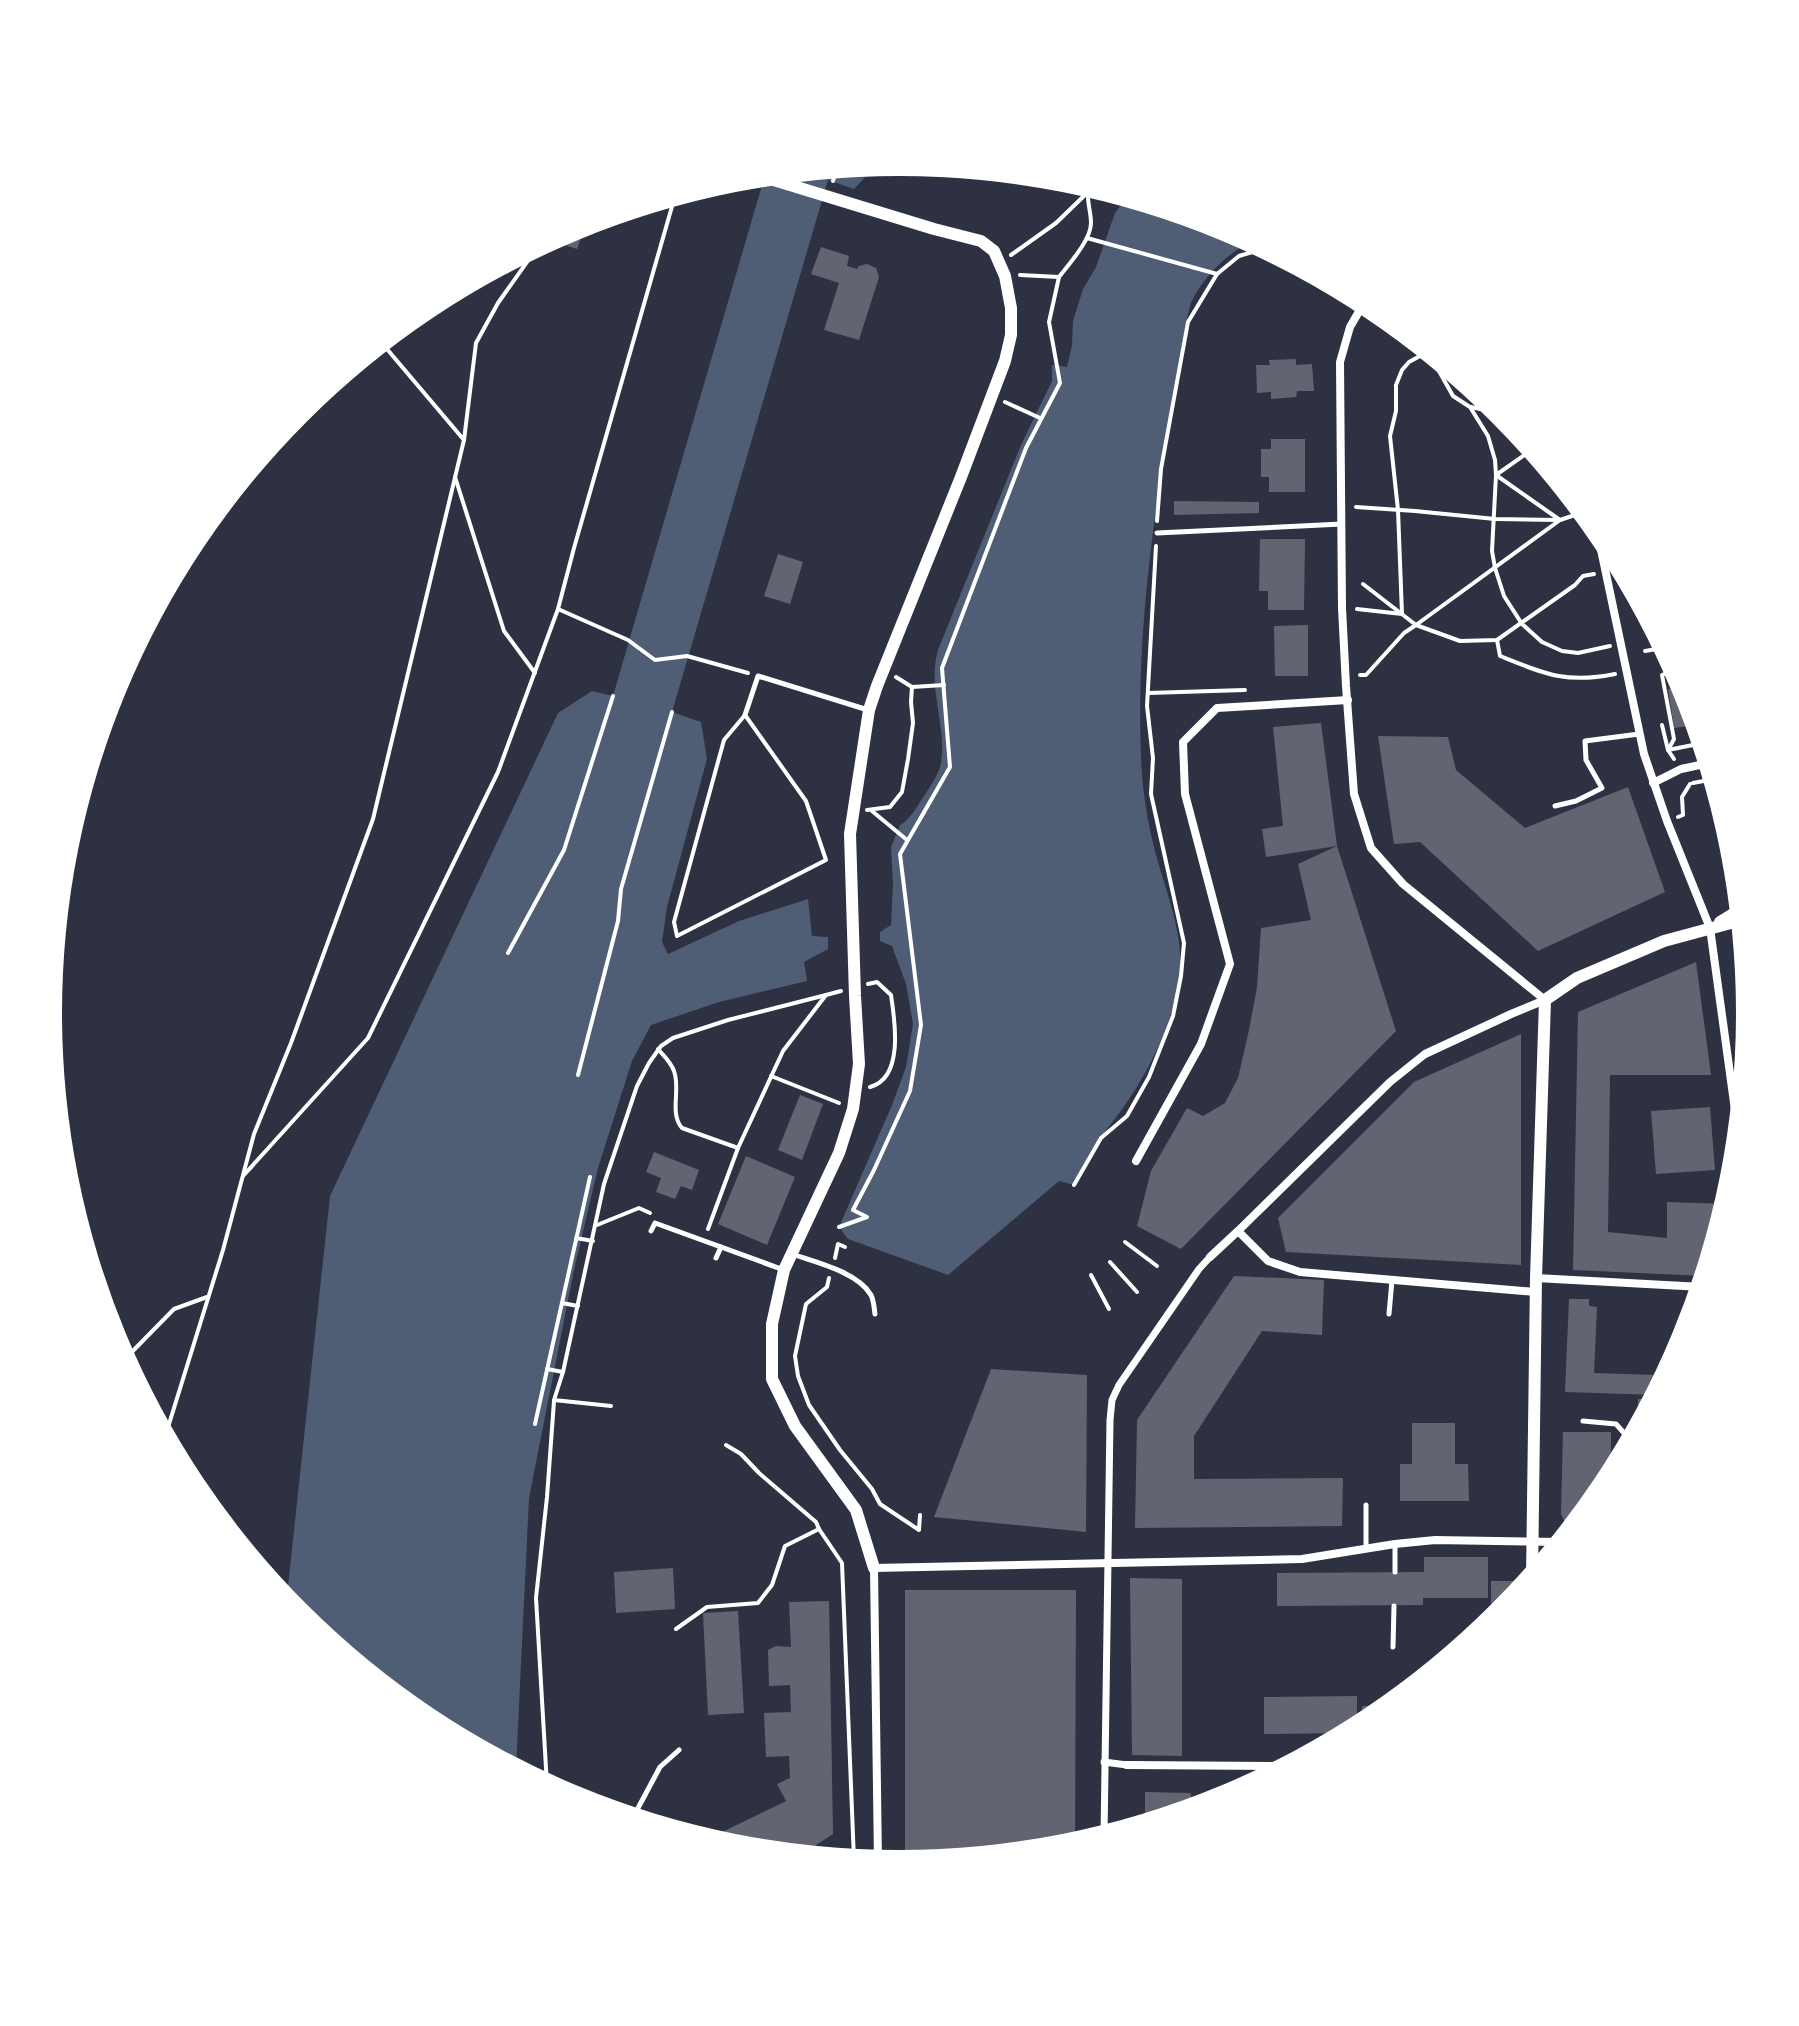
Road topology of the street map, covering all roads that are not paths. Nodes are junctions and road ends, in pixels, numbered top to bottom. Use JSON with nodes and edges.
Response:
{"nodes":[{"id":1,"x":786,"y":184,"type":"edge"},
{"id":2,"x":1358,"y":313,"type":"edge"},
{"id":3,"x":1342,"y":524,"type":"junction"},
{"id":4,"x":1157,"y":533,"type":"road end"},
{"id":5,"x":1601,"y":556,"type":"edge"},
{"id":6,"x":1348,"y":700,"type":"junction"},
{"id":7,"x":869,"y":710,"type":"junction"},
{"id":8,"x":745,"y":715,"type":"road end"},
{"id":9,"x":1639,"y":734,"type":"junction"},
{"id":10,"x":1699,"y":765,"type":"edge"},
{"id":11,"x":1653,"y":783,"type":"junction"},
{"id":12,"x":1555,"y":806,"type":"dead end"},
{"id":13,"x":1731,"y":915,"type":"edge"},
{"id":14,"x":1732,"y":923,"type":"edge"},
{"id":15,"x":1710,"y":928,"type":"junction"},
{"id":16,"x":1545,"y":1000,"type":"junction"},
{"id":17,"x":1733,"y":1093,"type":"edge"},
{"id":18,"x":1136,"y":1161,"type":"dead end"},
{"id":19,"x":651,"y":1231,"type":"dead end"},
{"id":20,"x":1238,"y":1231,"type":"junction"},
{"id":21,"x":721,"y":1247,"type":"junction"},
{"id":22,"x":791,"y":1254,"type":"junction"},
{"id":23,"x":1210,"y":1257,"type":"joint"},
{"id":24,"x":716,"y":1258,"type":"dead end"},
{"id":25,"x":784,"y":1270,"type":"junction"},
{"id":26,"x":1392,"y":1280,"type":"junction"},
{"id":27,"x":1536,"y":1285,"type":"junction"},
{"id":28,"x":1691,"y":1287,"type":"edge"},
{"id":29,"x":875,"y":1314,"type":"dead end"},
{"id":30,"x":1389,"y":1314,"type":"dead end"},
{"id":31,"x":1583,"y":1421,"type":"dead end"},
{"id":32,"x":1624,"y":1433,"type":"edge"},
{"id":33,"x":1366,"y":1505,"type":"dead end"},
{"id":34,"x":1531,"y":1541,"type":"junction"},
{"id":35,"x":1549,"y":1542,"type":"edge"},
{"id":36,"x":1395,"y":1544,"type":"junction"},
{"id":37,"x":1366,"y":1548,"type":"junction"},
{"id":38,"x":1532,"y":1562,"type":"edge"},
{"id":39,"x":1108,"y":1563,"type":"junction"},
{"id":40,"x":874,"y":1568,"type":"junction"},
{"id":41,"x":1395,"y":1572,"type":"dead end"},
{"id":42,"x":1394,"y":1606,"type":"dead end"},
{"id":43,"x":1393,"y":1647,"type":"dead end"},
{"id":44,"x":679,"y":1750,"type":"dead end"},
{"id":45,"x":1104,"y":1762,"type":"junction"},
{"id":46,"x":1127,"y":1765,"type":"joint"},
{"id":47,"x":1266,"y":1766,"type":"edge"},
{"id":48,"x":638,"y":1808,"type":"edge"},
{"id":49,"x":1104,"y":1825,"type":"edge"},
{"id":50,"x":878,"y":1850,"type":"edge"}],
"edges":[{"from":1,"to":7,"type":"street"},
{"from":2,"to":3,"type":"street"},
{"from":3,"to":4,"type":"lane"},
{"from":3,"to":6,"type":"street"},
{"from":5,"to":9,"type":"street"},
{"from":6,"to":16,"type":"street"},
{"from":6,"to":18,"type":"street"},
{"from":7,"to":8,"type":"lane"},
{"from":7,"to":22,"type":"street"},
{"from":9,"to":11,"type":"street"},
{"from":9,"to":12,"type":"lane"},
{"from":10,"to":11,"type":"street"},
{"from":11,"to":15,"type":"street"},
{"from":13,"to":15,"type":"street"},
{"from":14,"to":15,"type":"street"},
{"from":15,"to":16,"type":"street"},
{"from":15,"to":17,"type":"street"},
{"from":16,"to":20,"type":"street"},
{"from":16,"to":27,"type":"street"},
{"from":19,"to":21,"type":"lane"},
{"from":20,"to":23,"type":"street"},
{"from":20,"to":26,"type":"street"},
{"from":21,"to":24,"type":"lane"},
{"from":21,"to":25,"type":"lane"},
{"from":22,"to":25,"type":"street"},
{"from":22,"to":29,"type":"lane"},
{"from":23,"to":39,"type":"street"},
{"from":25,"to":40,"type":"street"},
{"from":26,"to":27,"type":"street"},
{"from":26,"to":30,"type":"lane"},
{"from":27,"to":28,"type":"street"},
{"from":27,"to":34,"type":"street"},
{"from":31,"to":32,"type":"lane"},
{"from":33,"to":37,"type":"lane"},
{"from":34,"to":35,"type":"street"},
{"from":34,"to":36,"type":"street"},
{"from":34,"to":38,"type":"street"},
{"from":36,"to":37,"type":"street"},
{"from":36,"to":41,"type":"lane"},
{"from":37,"to":39,"type":"street"},
{"from":39,"to":40,"type":"street"},
{"from":39,"to":45,"type":"street"},
{"from":40,"to":50,"type":"street"},
{"from":42,"to":43,"type":"lane"},
{"from":44,"to":48,"type":"lane"},
{"from":45,"to":46,"type":"street"},
{"from":45,"to":49,"type":"street"},
{"from":46,"to":47,"type":"street"}]}
